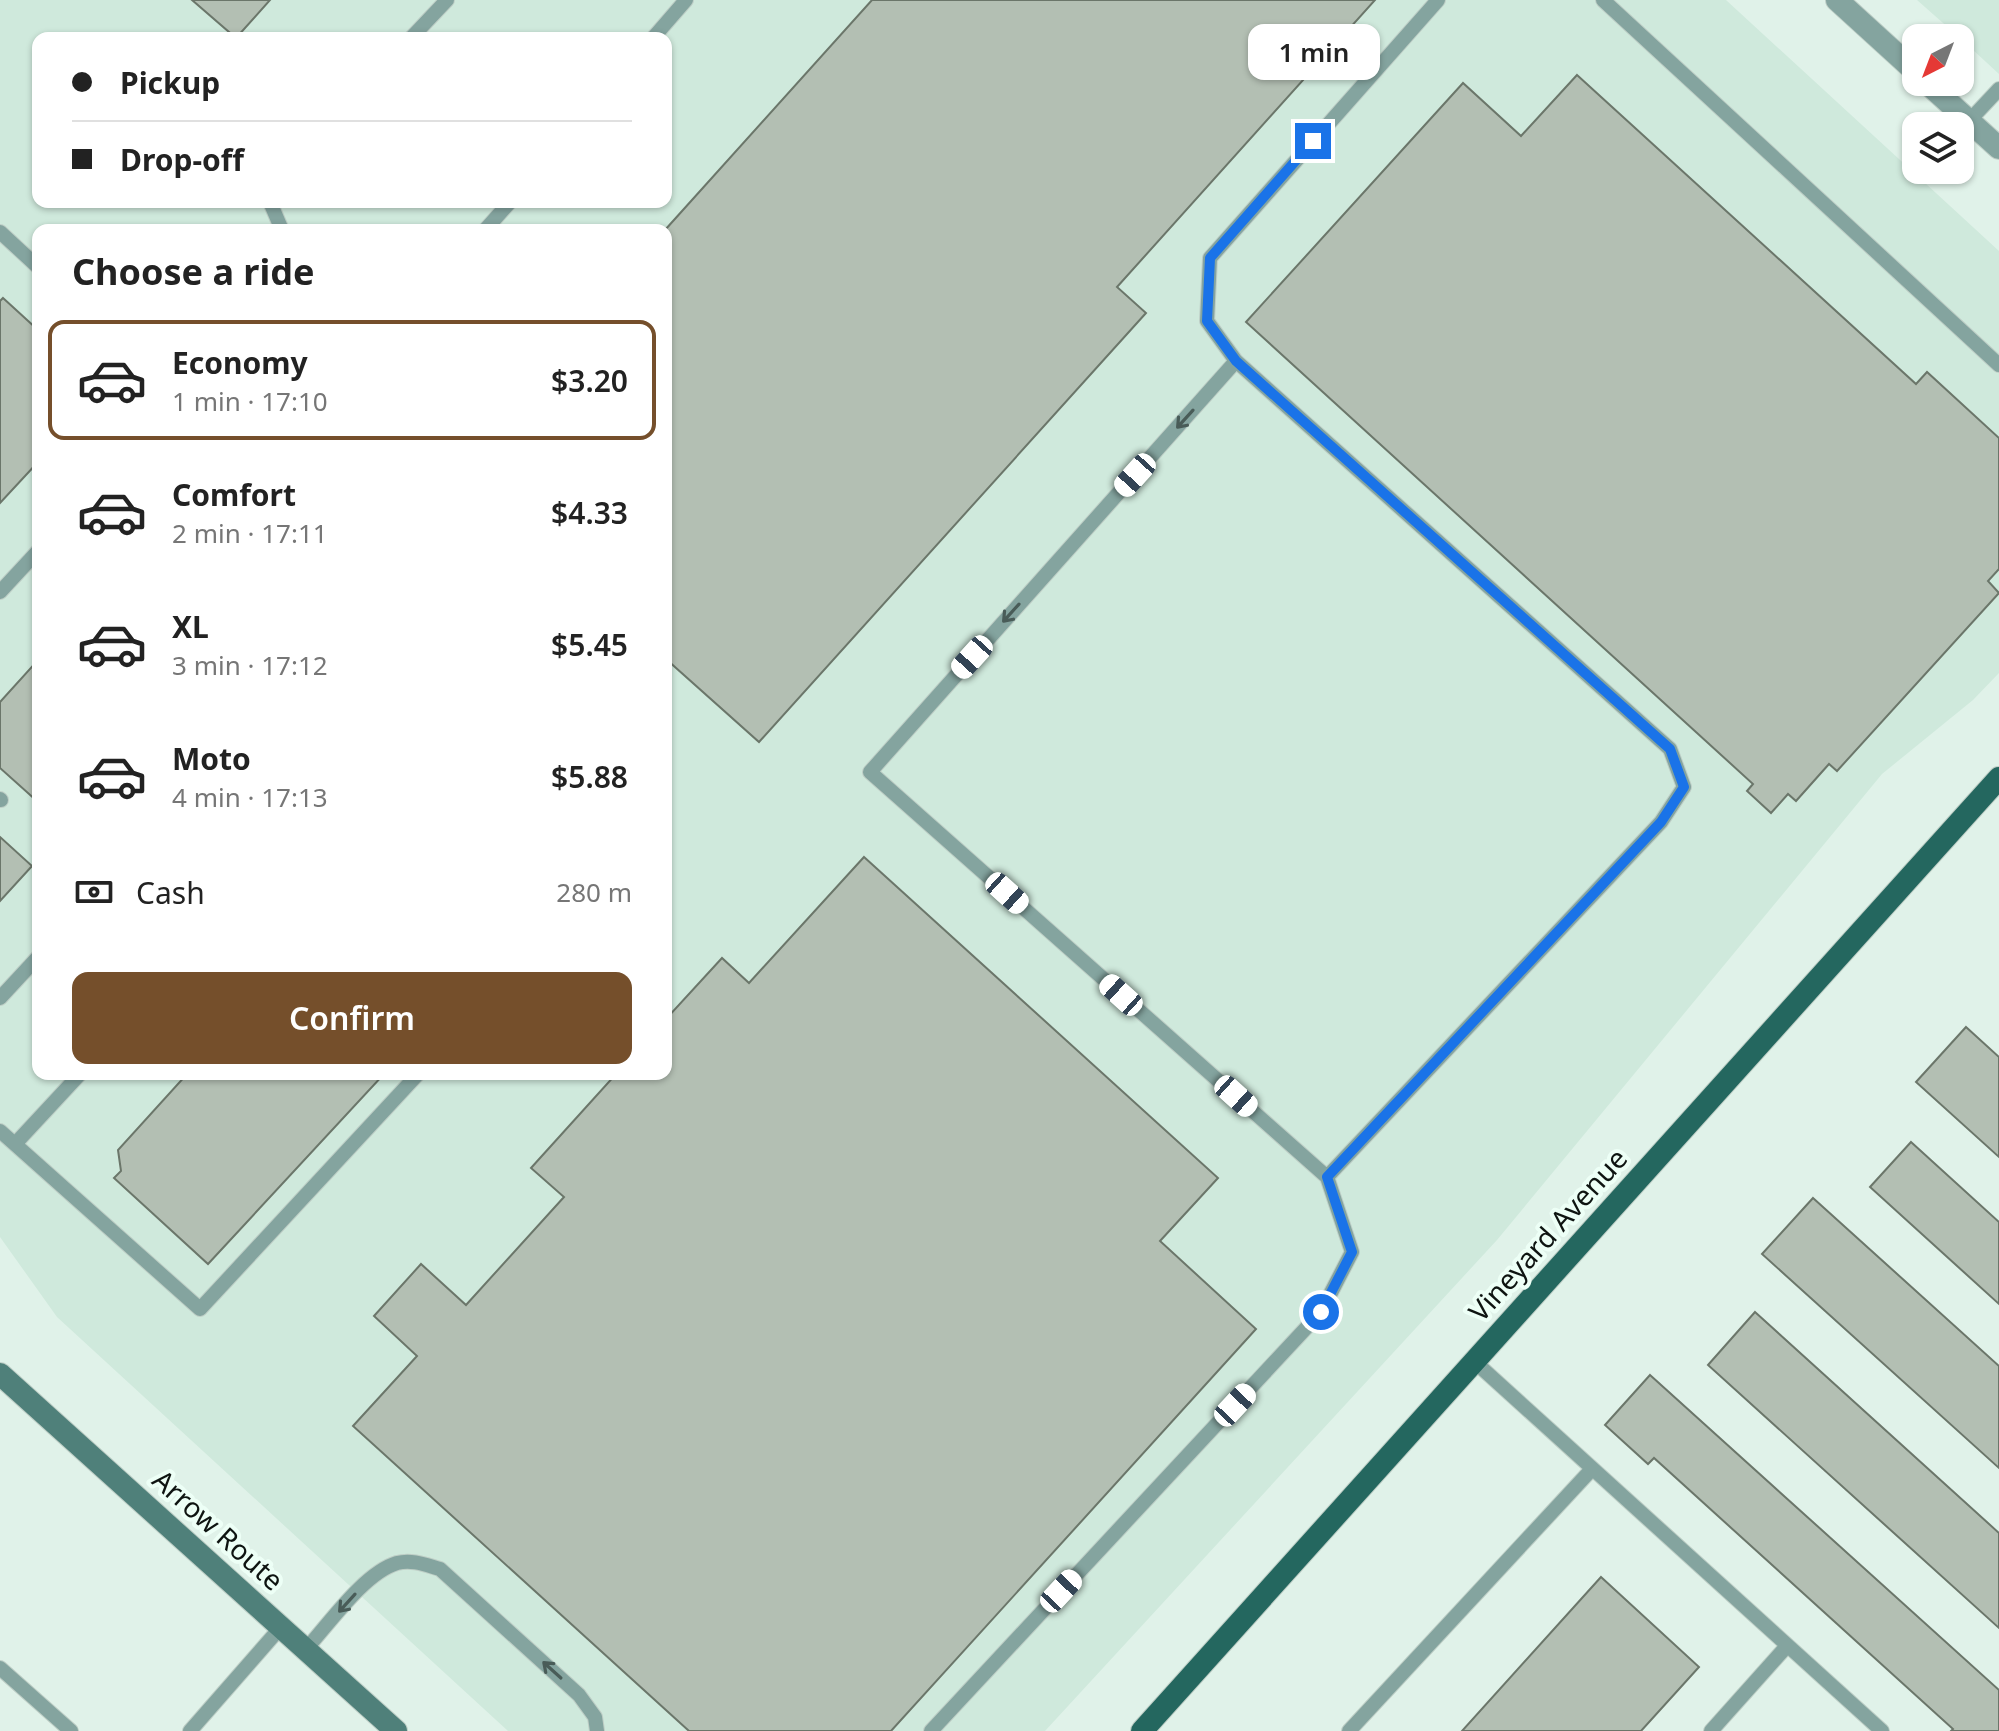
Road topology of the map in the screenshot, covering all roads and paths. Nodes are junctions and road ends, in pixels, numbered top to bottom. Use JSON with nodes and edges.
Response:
{"nodes":[{"id":1,"x":447,"y":0,"type":"edge"},
{"id":2,"x":686,"y":0,"type":"edge"},
{"id":3,"x":1438,"y":0,"type":"edge"},
{"id":4,"x":1603,"y":0,"type":"edge"},
{"id":5,"x":1837,"y":0,"type":"edge"},
{"id":6,"x":417,"y":32,"type":"edge"},
{"id":7,"x":658,"y":32,"type":"edge"},
{"id":8,"x":1902,"y":59,"type":"edge"},
{"id":9,"x":1999,"y":89,"type":"edge"},
{"id":10,"x":1941,"y":96,"type":"edge"},
{"id":11,"x":1959,"y":112,"type":"edge"},
{"id":12,"x":1974,"y":116,"type":"edge"},
{"id":13,"x":1974,"y":126,"type":"edge"},
{"id":14,"x":1999,"y":148,"type":"edge"},
{"id":15,"x":505,"y":208,"type":"edge"},
{"id":16,"x":490,"y":224,"type":"edge"},
{"id":17,"x":0,"y":232,"type":"edge"},
{"id":18,"x":32,"y":261,"type":"edge"},
{"id":19,"x":1236,"y":361,"type":"junction"},
{"id":20,"x":1999,"y":365,"type":"edge"},
{"id":21,"x":32,"y":557,"type":"edge"},
{"id":22,"x":0,"y":592,"type":"edge"},
{"id":23,"x":1999,"y":778,"type":"edge"},
{"id":24,"x":32,"y":963,"type":"edge"},
{"id":25,"x":0,"y":998,"type":"edge"},
{"id":26,"x":74,"y":1080,"type":"edge"},
{"id":27,"x":412,"y":1080,"type":"edge"},
{"id":28,"x":0,"y":1131,"type":"edge"},
{"id":29,"x":15,"y":1144,"type":"junction"},
{"id":30,"x":1327,"y":1177,"type":"junction"},
{"id":31,"x":1475,"y":1362,"type":"junction"},
{"id":32,"x":0,"y":1374,"type":"edge"},
{"id":33,"x":1592,"y":1469,"type":"junction"},
{"id":34,"x":281,"y":1627,"type":"junction"},
{"id":35,"x":1787,"y":1646,"type":"junction"},
{"id":36,"x":306,"y":1649,"type":"junction"},
{"id":37,"x":0,"y":1668,"type":"edge"},
{"id":38,"x":71,"y":1731,"type":"edge"},
{"id":39,"x":190,"y":1731,"type":"edge"},
{"id":40,"x":396,"y":1731,"type":"edge"},
{"id":41,"x":597,"y":1731,"type":"edge"},
{"id":42,"x":931,"y":1731,"type":"edge"},
{"id":43,"x":1142,"y":1731,"type":"edge"},
{"id":44,"x":1349,"y":1731,"type":"edge"},
{"id":45,"x":1711,"y":1731,"type":"edge"},
{"id":46,"x":1882,"y":1731,"type":"edge"}],
"edges":[{"from":1,"to":6,"type":"lane"},
{"from":2,"to":7,"type":"lane"},
{"from":3,"to":19,"type":"lane"},
{"from":4,"to":20,"type":"lane"},
{"from":5,"to":8,"type":"street"},
{"from":9,"to":12,"type":"lane"},
{"from":10,"to":11,"type":"street"},
{"from":13,"to":14,"type":"street"},
{"from":15,"to":16,"type":"lane"},
{"from":17,"to":18,"type":"lane"},
{"from":19,"to":30,"type":"lane"},
{"from":19,"to":30,"type":"lane","one_way":true},
{"from":21,"to":22,"type":"lane"},
{"from":23,"to":31,"type":"main road","name":"Vineyard Avenue"},
{"from":24,"to":25,"type":"lane"},
{"from":26,"to":29,"type":"lane"},
{"from":27,"to":29,"type":"lane"},
{"from":28,"to":29,"type":"lane"},
{"from":30,"to":42,"type":"lane"},
{"from":31,"to":33,"type":"lane"},
{"from":31,"to":43,"type":"main road","name":"Vineyard Avenue"},
{"from":32,"to":34,"type":"main road","name":"Arrow Route"},
{"from":33,"to":35,"type":"lane"},
{"from":33,"to":44,"type":"lane"},
{"from":34,"to":36,"type":"main road","name":"Arrow Route"},
{"from":34,"to":39,"type":"lane"},
{"from":35,"to":45,"type":"lane"},
{"from":35,"to":46,"type":"lane"},
{"from":36,"to":40,"type":"main road","name":"Arrow Route"},
{"from":41,"to":36,"type":"lane","one_way":true},
{"from":37,"to":38,"type":"lane"}]}
